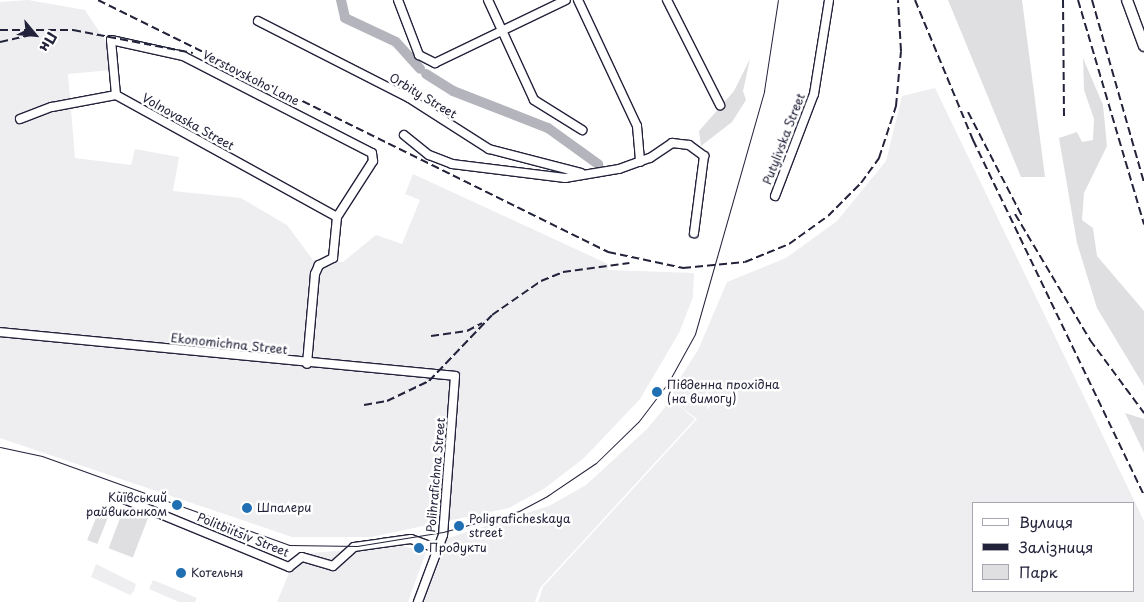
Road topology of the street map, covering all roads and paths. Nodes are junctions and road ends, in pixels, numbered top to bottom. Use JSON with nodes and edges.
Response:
{"nodes":[{"id":1,"x":398,"y":0,"type":"edge"},
{"id":2,"x":488,"y":0,"type":"edge"},
{"id":3,"x":566,"y":0,"type":"edge"},
{"id":4,"x":578,"y":0,"type":"edge"},
{"id":5,"x":667,"y":0,"type":"edge"},
{"id":6,"x":829,"y":0,"type":"edge"},
{"id":7,"x":1128,"y":0,"type":"edge"},
{"id":8,"x":258,"y":21,"type":"dead end"},
{"id":9,"x":502,"y":30,"type":"junction"},
{"id":10,"x":1144,"y":46,"type":"edge"},
{"id":11,"x":116,"y":95,"type":"junction"},
{"id":12,"x":720,"y":105,"type":"dead end"},
{"id":13,"x":20,"y":119,"type":"dead end"},
{"id":14,"x":582,"y":130,"type":"dead end"},
{"id":15,"x":404,"y":135,"type":"dead end"},
{"id":16,"x":640,"y":162,"type":"junction"},
{"id":17,"x":581,"y":173,"type":"junction"},
{"id":18,"x":775,"y":196,"type":"dead end"},
{"id":19,"x":337,"y":217,"type":"junction"},
{"id":20,"x":694,"y":233,"type":"dead end"},
{"id":21,"x":0,"y":332,"type":"edge"},
{"id":22,"x":307,"y":364,"type":"junction"},
{"id":23,"x":455,"y":376,"type":"joint"},
{"id":24,"x":119,"y":497,"type":"dead end"},
{"id":25,"x":438,"y":549,"type":"junction"},
{"id":26,"x":418,"y":602,"type":"edge"}],
"edges":[{"from":1,"to":9,"type":"street"},
{"from":2,"to":9,"type":"street"},
{"from":3,"to":9,"type":"street"},
{"from":4,"to":16,"type":"street"},
{"from":5,"to":12,"type":"street"},
{"from":6,"to":18,"type":"street","name":"Putylivska Street"},
{"from":7,"to":10,"type":"main road"},
{"from":8,"to":17,"type":"street","name":"Orbity Street"},
{"from":9,"to":14,"type":"street"},
{"from":11,"to":13,"type":"street"},
{"from":11,"to":19,"type":"street","name":"Volnovaska Street"},
{"from":11,"to":19,"type":"street","name":"Verstovskoho Lane"},
{"from":15,"to":17,"type":"street"},
{"from":16,"to":17,"type":"street"},
{"from":16,"to":20,"type":"street"},
{"from":19,"to":22,"type":"street"},
{"from":21,"to":22,"type":"street","name":"Ekonomichna Street"},
{"from":22,"to":23,"type":"street","name":"Ekonomichna Street"},
{"from":23,"to":25,"type":"street","name":"Polihrafichna Street"},
{"from":24,"to":25,"type":"street","name":"Politbiitsiv Street"},
{"from":25,"to":26,"type":"street","name":"Polihrafichna Street"}]}
